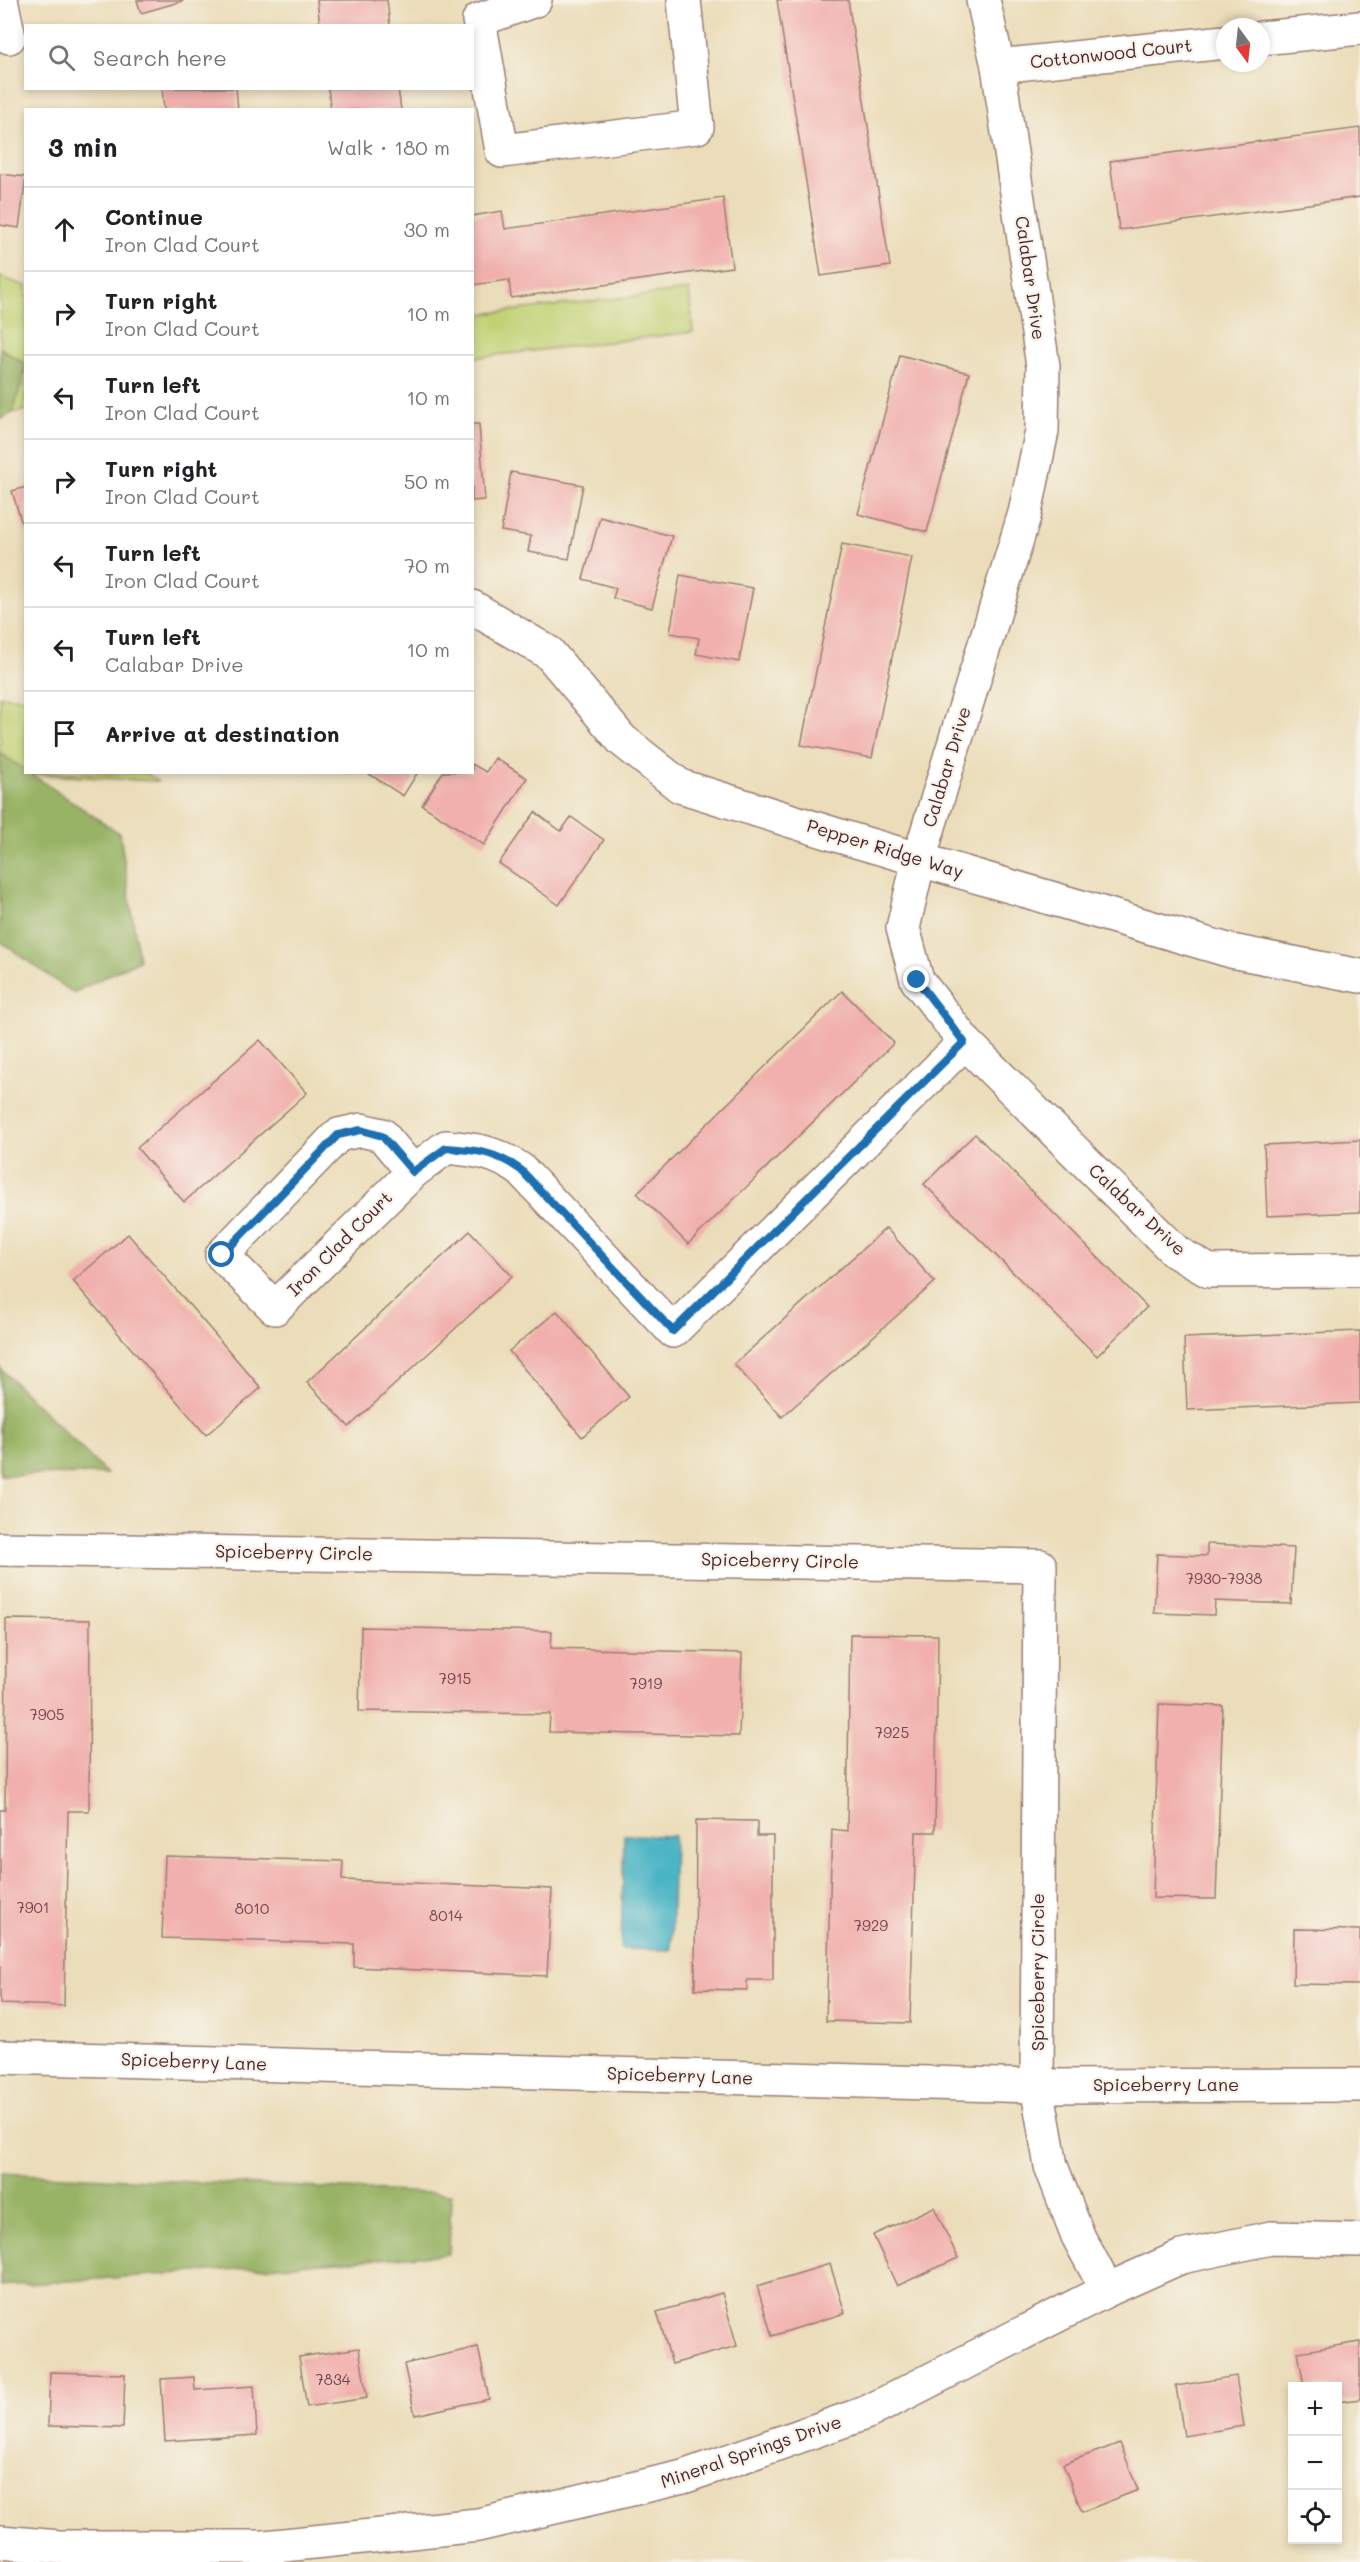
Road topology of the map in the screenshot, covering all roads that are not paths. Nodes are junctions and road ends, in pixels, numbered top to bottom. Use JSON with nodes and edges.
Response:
{"nodes":[{"id":1,"x":1,"y":0,"type":"edge"},
{"id":2,"x":535,"y":0,"type":"edge"},
{"id":3,"x":684,"y":0,"type":"edge"},
{"id":4,"x":983,"y":0,"type":"edge"},
{"id":5,"x":1360,"y":27,"type":"edge"},
{"id":6,"x":1270,"y":37,"type":"edge"},
{"id":7,"x":9,"y":38,"type":"dead end"},
{"id":8,"x":1216,"y":43,"type":"edge"},
{"id":9,"x":998,"y":66,"type":"junction"},
{"id":10,"x":474,"y":608,"type":"edge"},
{"id":11,"x":919,"y":859,"type":"junction"},
{"id":12,"x":1360,"y":976,"type":"edge"},
{"id":13,"x":964,"y":1042,"type":"junction"},
{"id":14,"x":413,"y":1172,"type":"junction"},
{"id":15,"x":1360,"y":1270,"type":"edge"},
{"id":16,"x":0,"y":1549,"type":"edge"},
{"id":17,"x":0,"y":2057,"type":"edge"},
{"id":18,"x":1360,"y":2085,"type":"edge"},
{"id":19,"x":1037,"y":2086,"type":"junction"},
{"id":20,"x":1360,"y":2240,"type":"edge"},
{"id":21,"x":1107,"y":2290,"type":"junction"},
{"id":22,"x":0,"y":2542,"type":"edge"},
{"id":23,"x":266,"y":2555,"type":"edge"}],
"edges":[{"from":1,"to":7,"type":"street"},
{"from":2,"to":3,"type":"street"},
{"from":4,"to":9,"type":"street","name":"Calabar Drive"},
{"from":5,"to":6,"type":"street"},
{"from":8,"to":9,"type":"street","name":"Cottonwood Court"},
{"from":9,"to":11,"type":"street","name":"Calabar Drive"},
{"from":10,"to":11,"type":"street","name":"Pepper Ridge Way"},
{"from":11,"to":12,"type":"street","name":"Pepper Ridge Way"},
{"from":11,"to":13,"type":"street","name":"Calabar Drive"},
{"from":13,"to":14,"type":"street","name":"Iron Clad Court"},
{"from":13,"to":15,"type":"street","name":"Calabar Drive"},
{"from":14,"to":14,"type":"street","name":"Iron Clad Court"},
{"from":16,"to":19,"type":"street","name":"Spiceberry Circle"},
{"from":17,"to":19,"type":"street","name":"Spiceberry Lane"},
{"from":18,"to":19,"type":"street","name":"Spiceberry Lane"},
{"from":19,"to":21,"type":"street"},
{"from":20,"to":21,"type":"street","name":"Mineral Springs Drive"},
{"from":21,"to":23,"type":"street","name":"Mineral Springs Drive"},
{"from":22,"to":23,"type":"street","name":"Mineral Springs Drive"}]}
